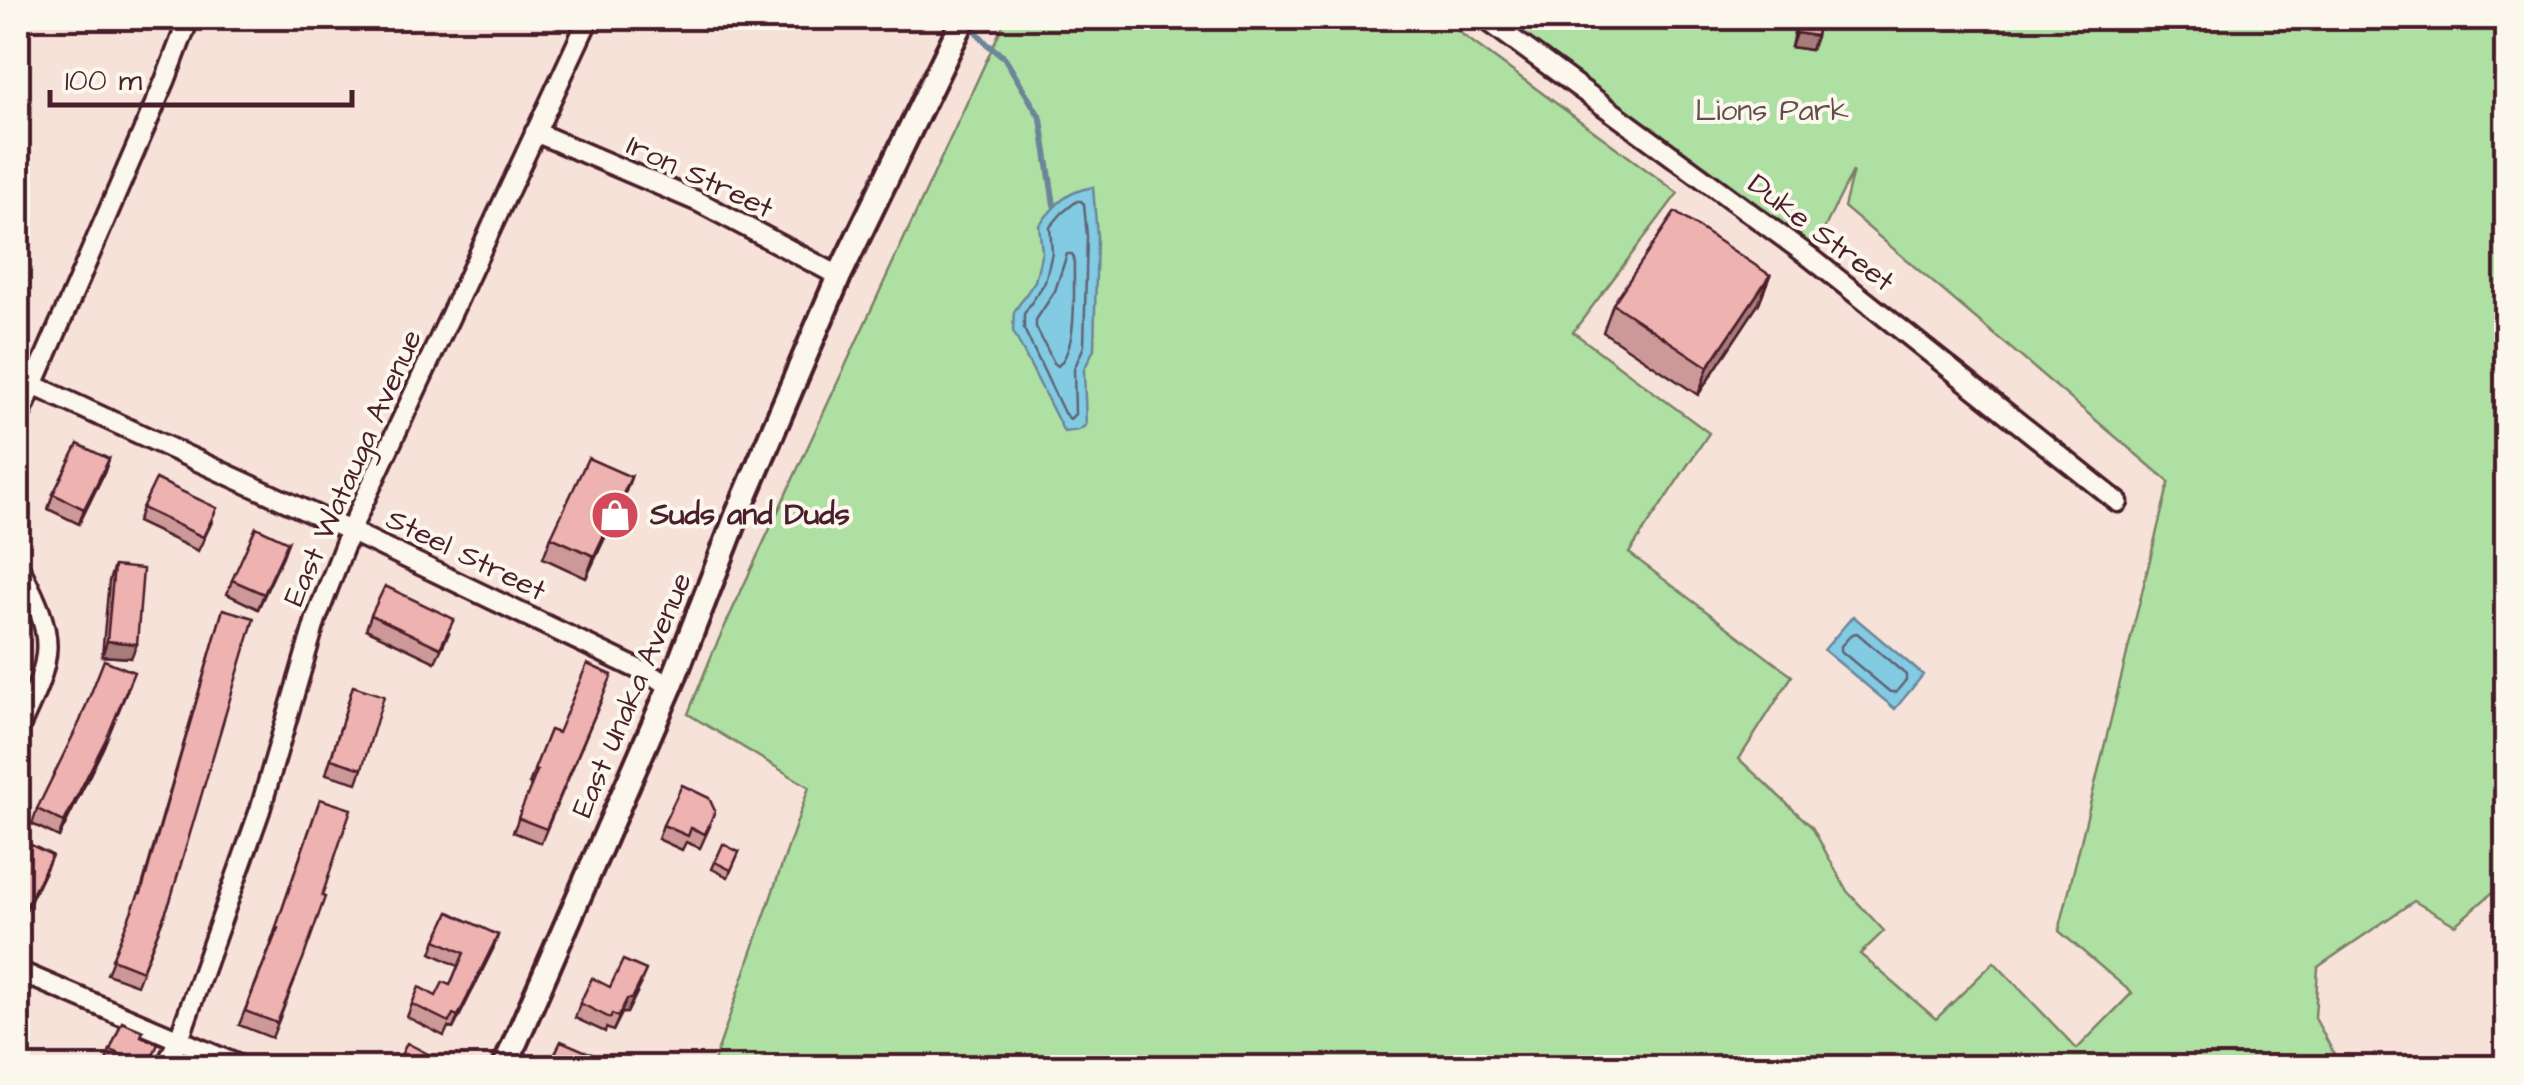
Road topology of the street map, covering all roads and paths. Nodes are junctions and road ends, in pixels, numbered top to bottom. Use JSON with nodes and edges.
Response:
{"nodes":[{"id":1,"x":188,"y":18,"type":"edge"},
{"id":2,"x":589,"y":18,"type":"edge"},
{"id":3,"x":964,"y":18,"type":"edge"},
{"id":4,"x":1484,"y":18,"type":"edge"},
{"id":5,"x":535,"y":132,"type":"junction"},
{"id":6,"x":839,"y":276,"type":"junction"},
{"id":7,"x":25,"y":382,"type":"edge"},
{"id":8,"x":18,"y":420,"type":"edge"},
{"id":9,"x":2118,"y":502,"type":"dead end"},
{"id":10,"x":350,"y":530,"type":"junction"},
{"id":11,"x":18,"y":566,"type":"edge"},
{"id":12,"x":671,"y":685,"type":"junction"},
{"id":13,"x":18,"y":730,"type":"edge"},
{"id":14,"x":18,"y":971,"type":"edge"},
{"id":15,"x":179,"y":1039,"type":"junction"},
{"id":16,"x":165,"y":1068,"type":"edge"},
{"id":17,"x":245,"y":1068,"type":"edge"},
{"id":18,"x":504,"y":1068,"type":"edge"}],
"edges":[{"from":1,"to":7,"type":"street"},
{"from":2,"to":5,"type":"street","name":"East Watauga Avenue"},
{"from":3,"to":6,"type":"main road","name":"East Unaka Avenue"},
{"from":4,"to":9,"type":"street","name":"Duke Street"},
{"from":5,"to":6,"type":"street","name":"Iron Street"},
{"from":5,"to":10,"type":"street","name":"East Watauga Avenue"},
{"from":6,"to":12,"type":"main road","name":"East Unaka Avenue"},
{"from":7,"to":8,"type":"street"},
{"from":7,"to":10,"type":"street","name":"Steel Street"},
{"from":10,"to":12,"type":"street","name":"Steel Street"},
{"from":10,"to":15,"type":"street","name":"East Watauga Avenue"},
{"from":11,"to":13,"type":"street"},
{"from":12,"to":18,"type":"main road","name":"East Unaka Avenue"},
{"from":14,"to":15,"type":"street"},
{"from":15,"to":16,"type":"street","name":"East Watauga Avenue"},
{"from":15,"to":17,"type":"street"}]}
